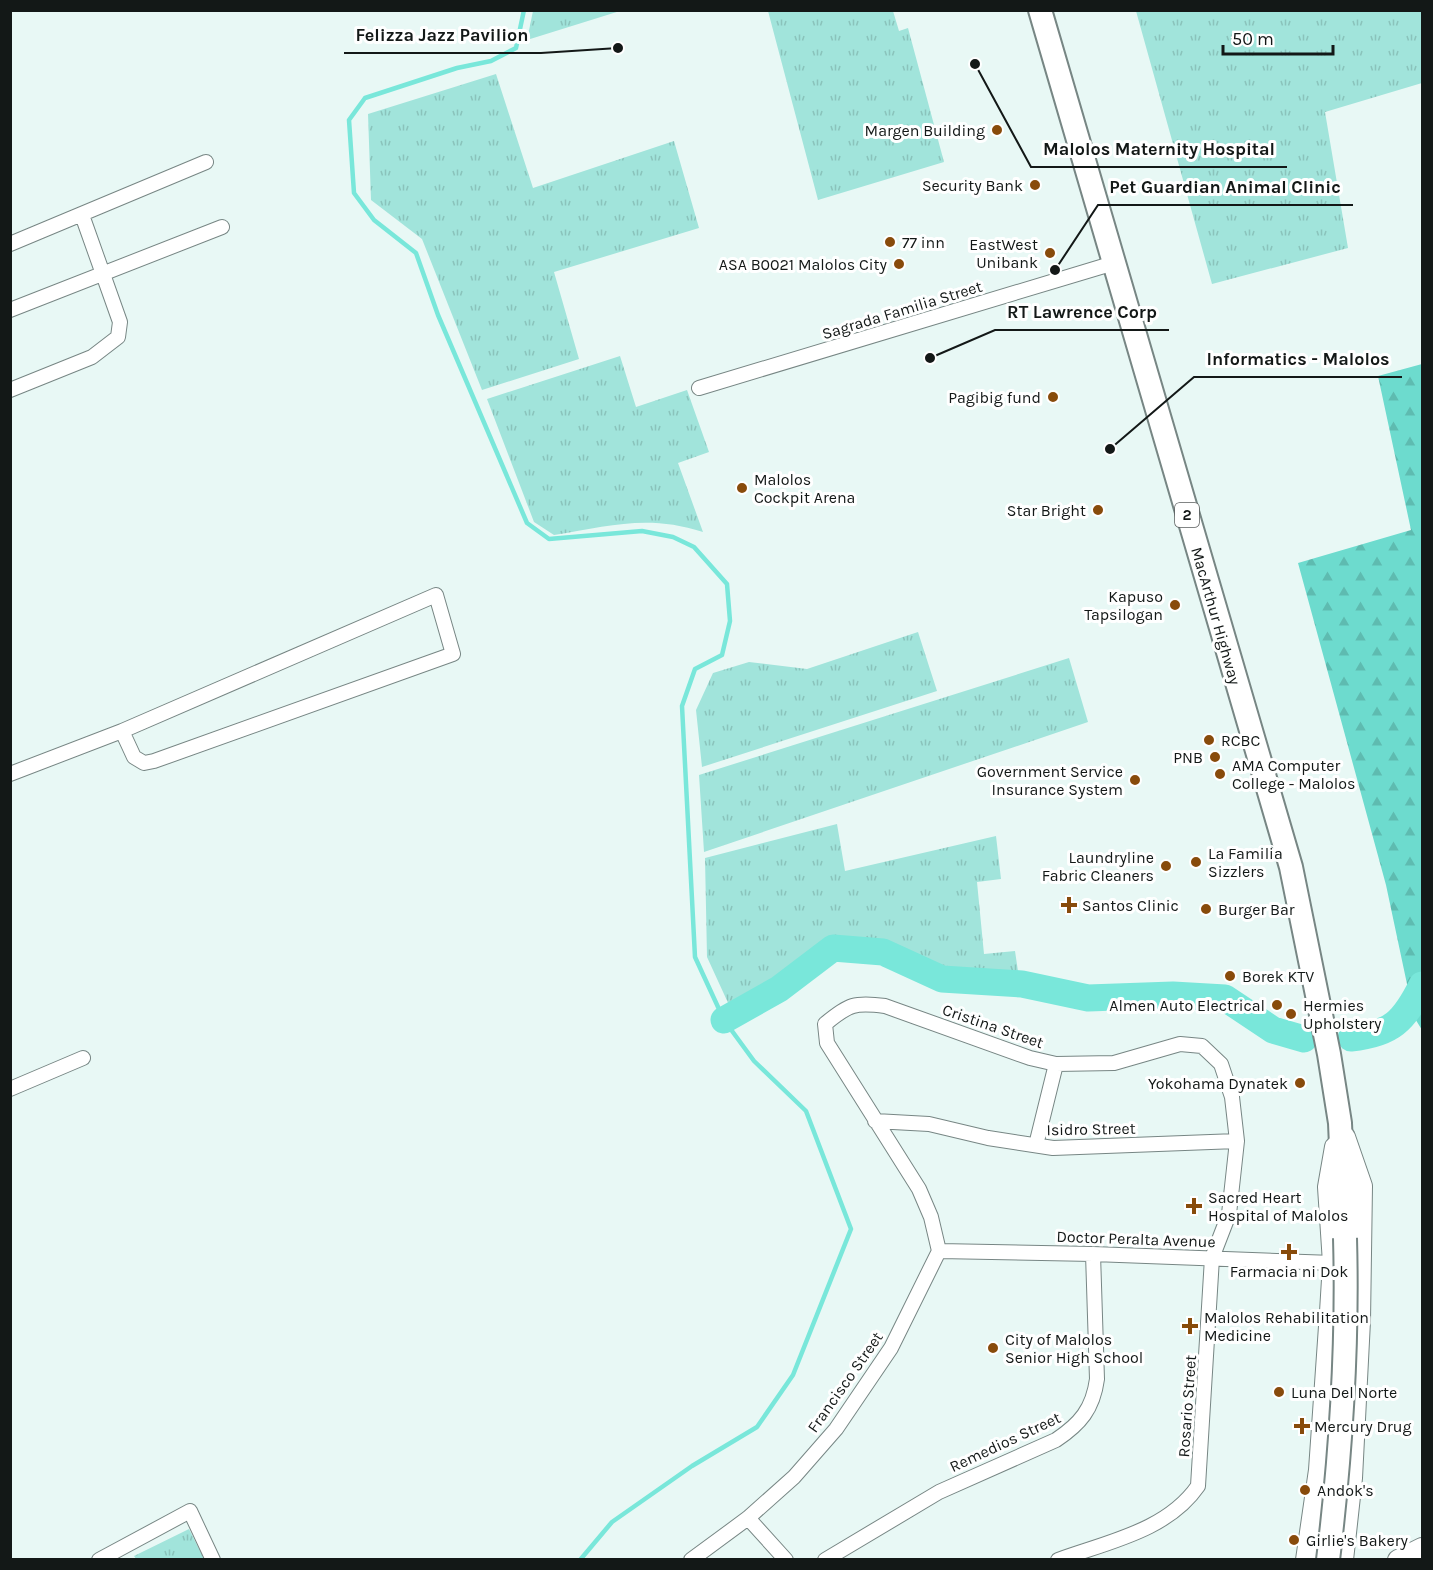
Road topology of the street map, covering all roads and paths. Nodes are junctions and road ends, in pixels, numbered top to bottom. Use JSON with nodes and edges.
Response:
{"nodes":[{"id":1,"x":1040,"y":10,"type":"edge"},
{"id":2,"x":206,"y":162,"type":"dead end"},
{"id":3,"x":82,"y":215,"type":"junction"},
{"id":4,"x":222,"y":227,"type":"dead end"},
{"id":5,"x":10,"y":244,"type":"edge"},
{"id":6,"x":1114,"y":263,"type":"junction"},
{"id":7,"x":103,"y":272,"type":"junction"},
{"id":8,"x":10,"y":310,"type":"edge"},
{"id":9,"x":699,"y":388,"type":"dead end"},
{"id":10,"x":10,"y":390,"type":"edge"},
{"id":11,"x":122,"y":731,"type":"junction"},
{"id":12,"x":10,"y":774,"type":"edge"},
{"id":13,"x":83,"y":1058,"type":"dead end"},
{"id":14,"x":1056,"y":1064,"type":"junction"},
{"id":15,"x":1221,"y":1064,"type":"joint"},
{"id":16,"x":10,"y":1089,"type":"edge"},
{"id":17,"x":875,"y":1121,"type":"junction"},
{"id":18,"x":1340,"y":1123,"type":"junction"},
{"id":19,"x":1237,"y":1141,"type":"junction"},
{"id":20,"x":1036,"y":1145,"type":"junction"},
{"id":21,"x":939,"y":1251,"type":"junction"},
{"id":22,"x":1093,"y":1254,"type":"junction"},
{"id":23,"x":1212,"y":1258,"type":"junction"},
{"id":24,"x":1333,"y":1263,"type":"junction"},
{"id":25,"x":748,"y":1518,"type":"junction"},
{"id":26,"x":123,"y":1546,"type":"junction"},
{"id":27,"x":1422,"y":1548,"type":"edge"},
{"id":28,"x":99,"y":1560,"type":"edge"},
{"id":29,"x":130,"y":1560,"type":"edge"},
{"id":30,"x":213,"y":1560,"type":"edge"},
{"id":31,"x":691,"y":1560,"type":"edge"},
{"id":32,"x":786,"y":1560,"type":"edge"},
{"id":33,"x":825,"y":1560,"type":"edge"},
{"id":34,"x":1058,"y":1560,"type":"edge"},
{"id":35,"x":1306,"y":1560,"type":"edge"},
{"id":36,"x":1328,"y":1560,"type":"edge"},
{"id":37,"x":1342,"y":1560,"type":"edge"},
{"id":38,"x":1398,"y":1560,"type":"edge"}],
"edges":[{"from":1,"to":6,"type":"highway","name":"MacArthur Highway","number":"2"},
{"from":2,"to":3,"type":"street"},
{"from":3,"to":5,"type":"street"},
{"from":3,"to":7,"type":"street"},
{"from":4,"to":7,"type":"street"},
{"from":6,"to":9,"type":"street","name":"Sagrada Familia Street"},
{"from":6,"to":18,"type":"highway","name":"MacArthur Highway","number":"2"},
{"from":7,"to":8,"type":"street"},
{"from":7,"to":10,"type":"street"},
{"from":11,"to":11,"type":"street"},
{"from":11,"to":12,"type":"street"},
{"from":13,"to":16,"type":"street"},
{"from":14,"to":15,"type":"street","name":"Cristina Street"},
{"from":14,"to":17,"type":"street","name":"Cristina Street"},
{"from":14,"to":20,"type":"street"},
{"from":15,"to":19,"type":"street","name":"Rosario Street"},
{"from":17,"to":20,"type":"street","name":"Isidro Street"},
{"from":17,"to":21,"type":"street"},
{"from":18,"to":24,"type":"main road","name":"MacArthur Highway"},
{"from":18,"to":36,"type":"highway","name":"MacArthur Highway","number":"2","bridge":true},
{"from":18,"to":37,"type":"main road","name":"MacArthur Highway"},
{"from":19,"to":20,"type":"street","name":"Isidro Street"},
{"from":19,"to":23,"type":"street","name":"Rosario Street"},
{"from":21,"to":22,"type":"street","name":"Doctor Peralta Avenue"},
{"from":21,"to":25,"type":"street","name":"Francisco Street"},
{"from":22,"to":23,"type":"street","name":"Doctor Peralta Avenue"},
{"from":22,"to":33,"type":"street","name":"Remedios Street"},
{"from":23,"to":24,"type":"street","name":"Doctor Peralta Avenue"},
{"from":23,"to":34,"type":"street","name":"Rosario Street"},
{"from":24,"to":35,"type":"main road","name":"MacArthur Highway"},
{"from":25,"to":31,"type":"street","name":"Francisco Street"},
{"from":25,"to":32,"type":"street"},
{"from":26,"to":28,"type":"street"},
{"from":26,"to":29,"type":"street"},
{"from":26,"to":30,"type":"street"},
{"from":27,"to":38,"type":"main road"}]}
